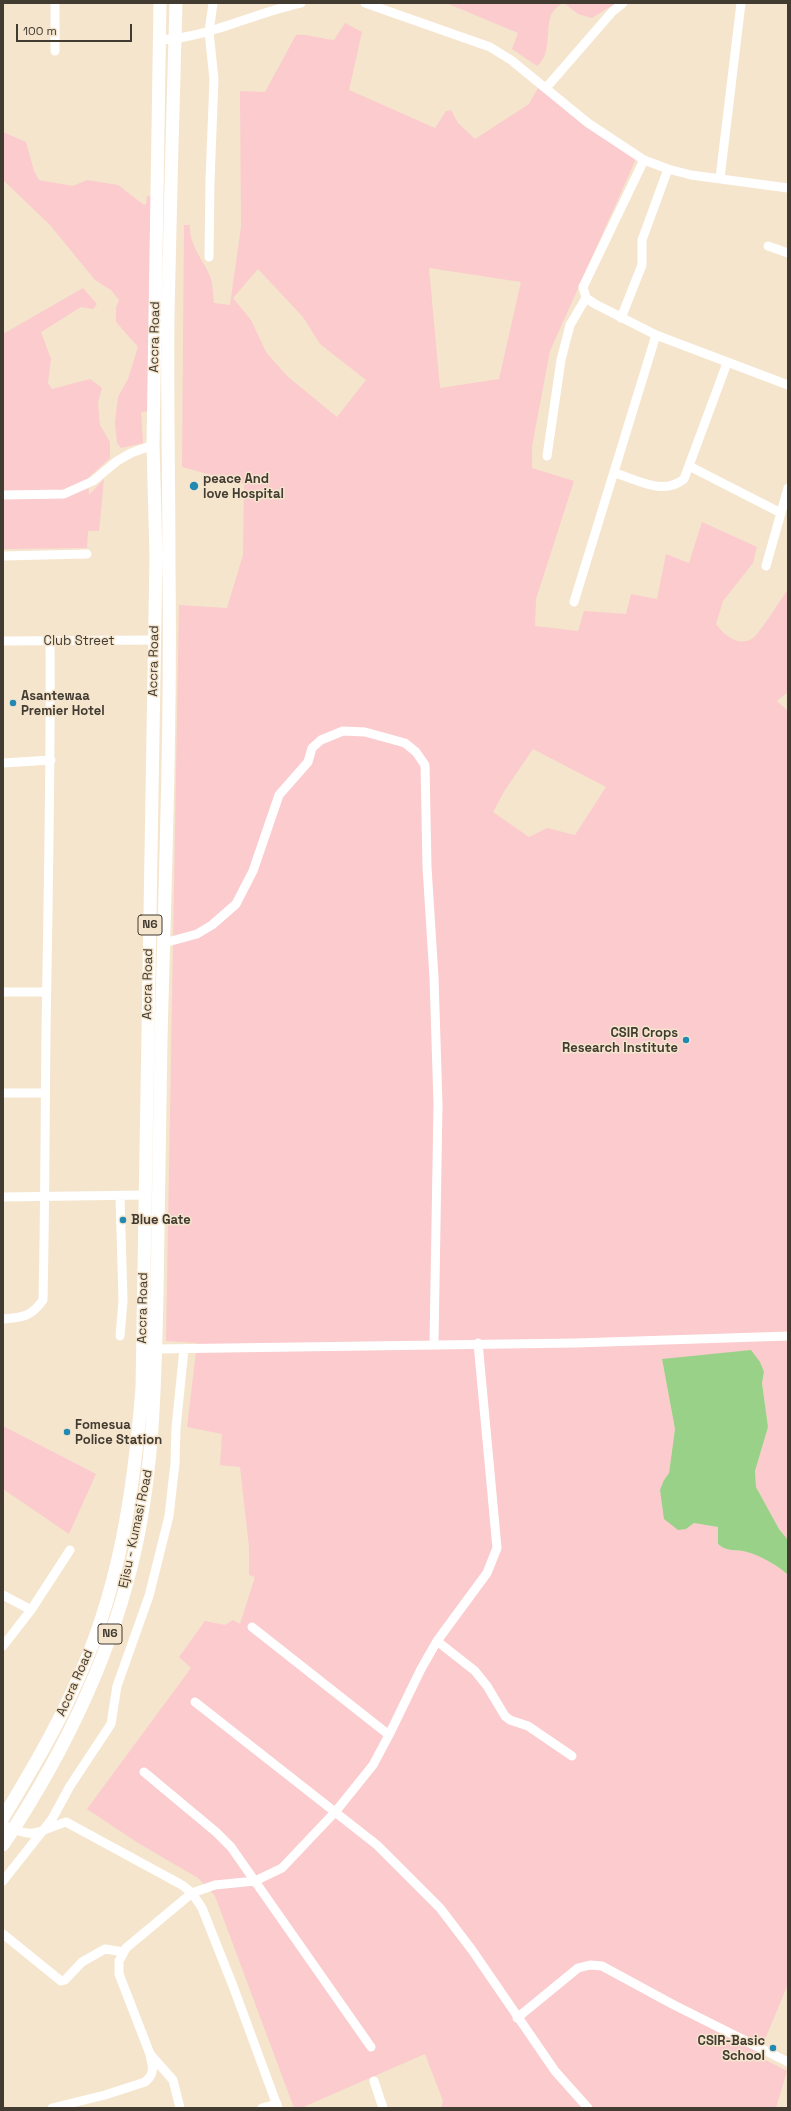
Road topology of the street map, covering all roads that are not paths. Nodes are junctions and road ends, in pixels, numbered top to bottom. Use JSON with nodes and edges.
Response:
{"nodes":[{"id":1,"x":55,"y":3,"type":"edge"},
{"id":2,"x":160,"y":3,"type":"edge"},
{"id":3,"x":176,"y":3,"type":"edge"},
{"id":4,"x":213,"y":3,"type":"edge"},
{"id":5,"x":301,"y":3,"type":"edge"},
{"id":6,"x":365,"y":3,"type":"edge"},
{"id":7,"x":623,"y":3,"type":"edge"},
{"id":8,"x":741,"y":3,"type":"edge"},
{"id":9,"x":209,"y":32,"type":"junction"},
{"id":10,"x":175,"y":39,"type":"junction"},
{"id":11,"x":159,"y":40,"type":"junction"},
{"id":12,"x":55,"y":52,"type":"dead end"},
{"id":13,"x":546,"y":88,"type":"junction"},
{"id":14,"x":644,"y":160,"type":"junction"},
{"id":15,"x":668,"y":169,"type":"junction"},
{"id":16,"x":720,"y":178,"type":"junction"},
{"id":17,"x":788,"y":188,"type":"edge"},
{"id":18,"x":768,"y":246,"type":"dead end"},
{"id":19,"x":788,"y":253,"type":"edge"},
{"id":20,"x":209,"y":257,"type":"dead end"},
{"id":21,"x":586,"y":298,"type":"junction"},
{"id":22,"x":621,"y":318,"type":"junction"},
{"id":23,"x":656,"y":335,"type":"junction"},
{"id":24,"x":727,"y":363,"type":"junction"},
{"id":25,"x":788,"y":385,"type":"edge"},
{"id":26,"x":153,"y":445,"type":"junction"},
{"id":27,"x":547,"y":456,"type":"dead end"},
{"id":28,"x":689,"y":466,"type":"junction"},
{"id":29,"x":615,"y":473,"type":"junction"},
{"id":30,"x":788,"y":488,"type":"edge"},
{"id":31,"x":3,"y":495,"type":"edge"},
{"id":32,"x":781,"y":513,"type":"junction"},
{"id":33,"x":87,"y":554,"type":"dead end"},
{"id":34,"x":3,"y":556,"type":"edge"},
{"id":35,"x":766,"y":566,"type":"dead end"},
{"id":36,"x":574,"y":602,"type":"dead end"},
{"id":37,"x":154,"y":640,"type":"junction"},
{"id":38,"x":3,"y":641,"type":"edge"},
{"id":39,"x":50,"y":641,"type":"junction"},
{"id":40,"x":51,"y":760,"type":"junction"},
{"id":41,"x":3,"y":763,"type":"edge"},
{"id":42,"x":164,"y":944,"type":"junction"},
{"id":43,"x":3,"y":992,"type":"edge"},
{"id":44,"x":46,"y":992,"type":"junction"},
{"id":45,"x":3,"y":1093,"type":"edge"},
{"id":46,"x":45,"y":1093,"type":"junction"},
{"id":47,"x":146,"y":1195,"type":"junction"},
{"id":48,"x":120,"y":1196,"type":"junction"},
{"id":49,"x":3,"y":1197,"type":"edge"},
{"id":50,"x":46,"y":1198,"type":"junction"},
{"id":51,"x":3,"y":1319,"type":"edge"},
{"id":52,"x":120,"y":1336,"type":"dead end"},
{"id":53,"x":788,"y":1336,"type":"edge"},
{"id":54,"x":434,"y":1344,"type":"junction"},
{"id":55,"x":478,"y":1344,"type":"junction"},
{"id":56,"x":156,"y":1349,"type":"junction"},
{"id":57,"x":184,"y":1349,"type":"junction"},
{"id":58,"x":154,"y":1401,"type":"joint"},
{"id":59,"x":70,"y":1550,"type":"dead end"},
{"id":60,"x":3,"y":1595,"type":"edge"},
{"id":61,"x":31,"y":1610,"type":"junction"},
{"id":62,"x":252,"y":1627,"type":"dead end"},
{"id":63,"x":437,"y":1641,"type":"junction"},
{"id":64,"x":3,"y":1646,"type":"edge"},
{"id":65,"x":195,"y":1702,"type":"dead end"},
{"id":66,"x":389,"y":1735,"type":"junction"},
{"id":67,"x":572,"y":1756,"type":"dead end"},
{"id":68,"x":144,"y":1772,"type":"dead end"},
{"id":69,"x":336,"y":1812,"type":"junction"},
{"id":70,"x":3,"y":1818,"type":"edge"},
{"id":71,"x":8,"y":1827,"type":"edge"},
{"id":72,"x":40,"y":1833,"type":"junction"},
{"id":73,"x":3,"y":1845,"type":"edge"},
{"id":74,"x":3,"y":1881,"type":"edge"},
{"id":75,"x":255,"y":1881,"type":"junction"},
{"id":76,"x":192,"y":1893,"type":"junction"},
{"id":77,"x":3,"y":1934,"type":"edge"},
{"id":78,"x":124,"y":1952,"type":"junction"},
{"id":79,"x":517,"y":2018,"type":"junction"},
{"id":80,"x":371,"y":2047,"type":"dead end"},
{"id":81,"x":150,"y":2054,"type":"junction"},
{"id":82,"x":788,"y":2062,"type":"edge"},
{"id":83,"x":374,"y":2081,"type":"dead end"},
{"id":84,"x":277,"y":2106,"type":"edge"},
{"id":85,"x":52,"y":2108,"type":"edge"},
{"id":86,"x":180,"y":2108,"type":"edge"},
{"id":87,"x":262,"y":2108,"type":"edge"},
{"id":88,"x":383,"y":2108,"type":"edge"},
{"id":89,"x":588,"y":2108,"type":"edge"}],
"edges":[{"from":1,"to":12,"type":"street"},
{"from":2,"to":11,"type":"highway","name":"Accra Road","number":"N6"},
{"from":3,"to":10,"type":"highway","name":"Accra Road","number":"N6"},
{"from":4,"to":9,"type":"street"},
{"from":5,"to":9,"type":"street"},
{"from":6,"to":13,"type":"street"},
{"from":7,"to":13,"type":"street"},
{"from":8,"to":16,"type":"street"},
{"from":9,"to":10,"type":"street"},
{"from":9,"to":20,"type":"street"},
{"from":10,"to":11,"type":"street"},
{"from":10,"to":42,"type":"highway","name":"Accra Road","number":"N6"},
{"from":11,"to":26,"type":"highway","name":"Accra Road","number":"N6"},
{"from":13,"to":14,"type":"street"},
{"from":14,"to":15,"type":"street"},
{"from":14,"to":21,"type":"street"},
{"from":15,"to":16,"type":"street"},
{"from":15,"to":22,"type":"street"},
{"from":16,"to":17,"type":"street"},
{"from":18,"to":19,"type":"street"},
{"from":21,"to":22,"type":"street"},
{"from":21,"to":27,"type":"street"},
{"from":22,"to":23,"type":"street"},
{"from":23,"to":24,"type":"street"},
{"from":23,"to":29,"type":"street"},
{"from":24,"to":25,"type":"street"},
{"from":24,"to":28,"type":"street"},
{"from":26,"to":31,"type":"street"},
{"from":26,"to":37,"type":"highway","name":"Accra Road","number":"N6"},
{"from":28,"to":29,"type":"street"},
{"from":28,"to":32,"type":"street"},
{"from":29,"to":36,"type":"street"},
{"from":30,"to":32,"type":"street"},
{"from":32,"to":35,"type":"street"},
{"from":33,"to":34,"type":"street"},
{"from":37,"to":39,"type":"street","name":"Club Street"},
{"from":37,"to":47,"type":"highway","name":"Accra Road","number":"N6"},
{"from":38,"to":39,"type":"street","name":"Club Street"},
{"from":39,"to":40,"type":"street"},
{"from":40,"to":41,"type":"street"},
{"from":40,"to":44,"type":"street"},
{"from":42,"to":54,"type":"street"},
{"from":42,"to":56,"type":"highway","name":"Accra Road","number":"N6"},
{"from":43,"to":44,"type":"street"},
{"from":44,"to":46,"type":"street"},
{"from":45,"to":46,"type":"street"},
{"from":46,"to":50,"type":"street"},
{"from":47,"to":48,"type":"street"},
{"from":47,"to":70,"type":"highway","name":"Accra Road","number":"N6"},
{"from":48,"to":50,"type":"street"},
{"from":48,"to":52,"type":"street"},
{"from":49,"to":50,"type":"street"},
{"from":50,"to":51,"type":"street"},
{"from":53,"to":55,"type":"street"},
{"from":54,"to":55,"type":"street"},
{"from":54,"to":57,"type":"street"},
{"from":55,"to":63,"type":"street"},
{"from":56,"to":57,"type":"street"},
{"from":56,"to":58,"type":"highway","name":"Accra Road","number":"N6"},
{"from":57,"to":72,"type":"street"},
{"from":58,"to":71,"type":"highway","name":"Ejisu - Kumasi Road","number":"N6"},
{"from":59,"to":61,"type":"street"},
{"from":60,"to":61,"type":"street"},
{"from":61,"to":64,"type":"street"},
{"from":62,"to":66,"type":"street"},
{"from":63,"to":66,"type":"street"},
{"from":63,"to":67,"type":"street"},
{"from":65,"to":69,"type":"street"},
{"from":66,"to":69,"type":"street"},
{"from":68,"to":75,"type":"street"},
{"from":69,"to":75,"type":"street"},
{"from":69,"to":79,"type":"street"},
{"from":71,"to":72,"type":"street"},
{"from":71,"to":73,"type":"highway","name":"Ejisu - Kumasi Road","number":"N6"},
{"from":72,"to":74,"type":"street"},
{"from":72,"to":76,"type":"street"},
{"from":75,"to":76,"type":"street"},
{"from":75,"to":80,"type":"street"},
{"from":76,"to":78,"type":"street"},
{"from":76,"to":84,"type":"street"},
{"from":77,"to":78,"type":"street"},
{"from":78,"to":81,"type":"street"},
{"from":79,"to":82,"type":"street"},
{"from":79,"to":89,"type":"street"},
{"from":81,"to":85,"type":"street"},
{"from":81,"to":86,"type":"street"},
{"from":83,"to":88,"type":"street"},
{"from":84,"to":87,"type":"street"}]}
